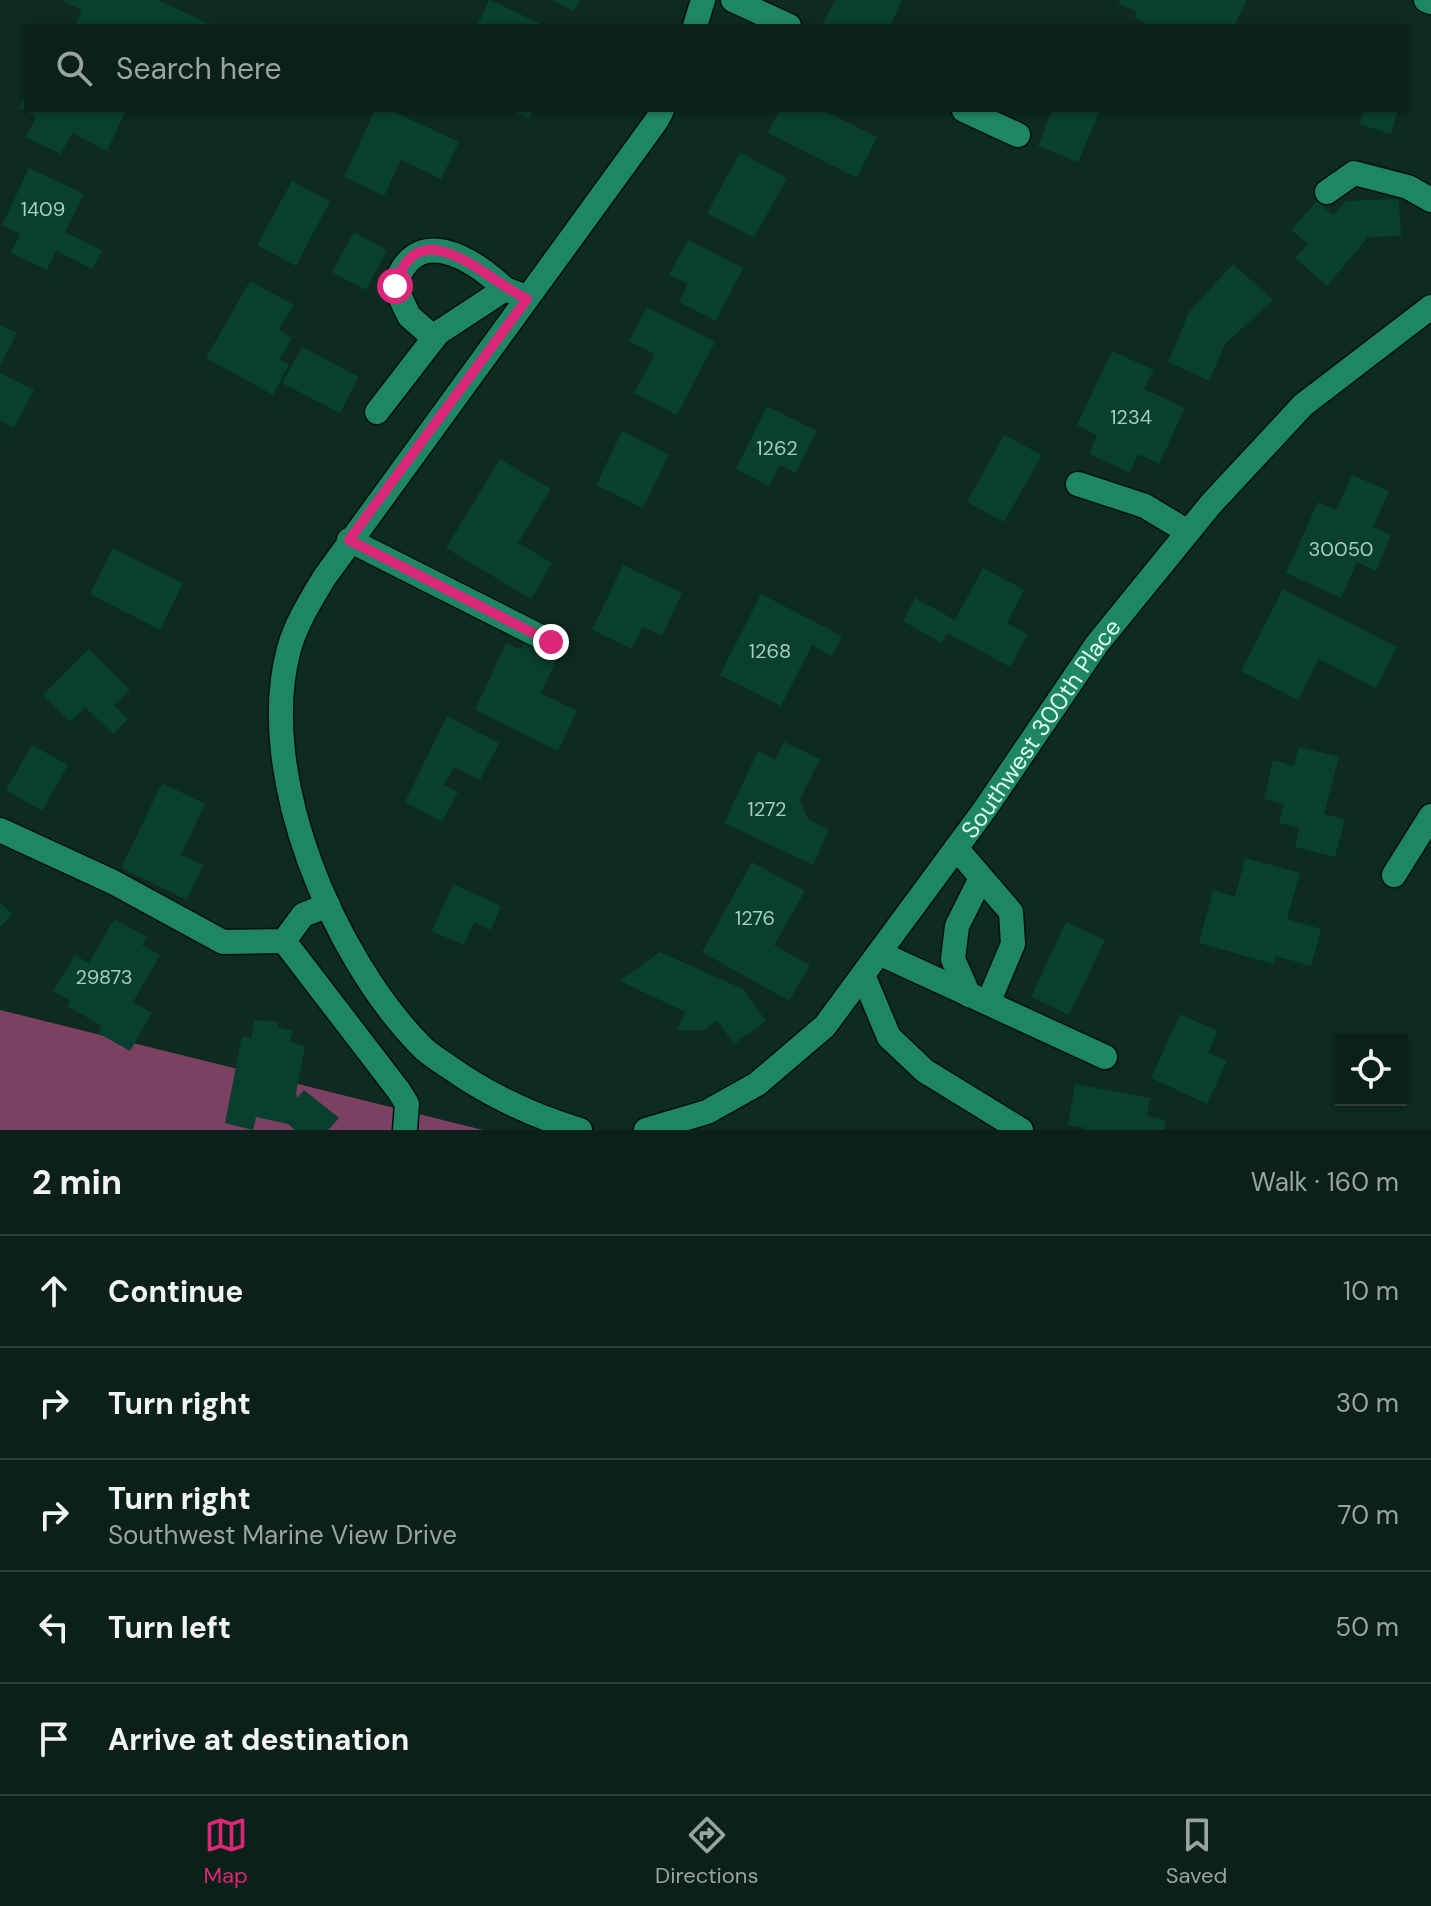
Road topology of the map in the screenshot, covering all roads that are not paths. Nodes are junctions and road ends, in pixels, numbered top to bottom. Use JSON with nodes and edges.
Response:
{"nodes":[{"id":1,"x":703,"y":0,"type":"edge"},
{"id":2,"x":733,"y":0,"type":"edge"},
{"id":3,"x":696,"y":24,"type":"edge"},
{"id":4,"x":785,"y":24,"type":"edge"},
{"id":5,"x":661,"y":112,"type":"edge"},
{"id":6,"x":968,"y":112,"type":"edge"},
{"id":7,"x":1018,"y":135,"type":"dead end"},
{"id":8,"x":1327,"y":192,"type":"dead end"},
{"id":9,"x":1431,"y":200,"type":"edge"},
{"id":10,"x":516,"y":294,"type":"junction"},
{"id":11,"x":1431,"y":307,"type":"edge"},
{"id":12,"x":434,"y":338,"type":"junction"},
{"id":13,"x":377,"y":412,"type":"dead end"},
{"id":14,"x":1078,"y":484,"type":"dead end"},
{"id":15,"x":1188,"y":532,"type":"junction"},
{"id":16,"x":349,"y":540,"type":"junction"},
{"id":17,"x":551,"y":642,"type":"dead end"},
{"id":18,"x":1431,"y":816,"type":"edge"},
{"id":19,"x":0,"y":830,"type":"edge"},
{"id":20,"x":956,"y":848,"type":"junction"},
{"id":21,"x":1394,"y":875,"type":"dead end"},
{"id":22,"x":981,"y":878,"type":"junction"},
{"id":23,"x":328,"y":905,"type":"junction"},
{"id":24,"x":284,"y":941,"type":"junction"},
{"id":25,"x":879,"y":953,"type":"junction"},
{"id":26,"x":863,"y":975,"type":"junction"},
{"id":27,"x":978,"y":999,"type":"junction"},
{"id":28,"x":1105,"y":1057,"type":"dead end"},
{"id":29,"x":405,"y":1130,"type":"edge"},
{"id":30,"x":580,"y":1130,"type":"edge"},
{"id":31,"x":646,"y":1130,"type":"edge"},
{"id":32,"x":1021,"y":1130,"type":"edge"}],
"edges":[{"from":1,"to":3,"type":"street"},
{"from":2,"to":4,"type":"street"},
{"from":5,"to":10,"type":"street"},
{"from":6,"to":7,"type":"street"},
{"from":8,"to":9,"type":"street"},
{"from":10,"to":12,"type":"street"},
{"from":10,"to":12,"type":"street"},
{"from":10,"to":16,"type":"street"},
{"from":11,"to":15,"type":"street","name":"Southwest 300th Place"},
{"from":12,"to":13,"type":"street"},
{"from":14,"to":15,"type":"street"},
{"from":15,"to":20,"type":"street","name":"Southwest 300th Place"},
{"from":16,"to":17,"type":"street"},
{"from":16,"to":23,"type":"street"},
{"from":18,"to":21,"type":"street"},
{"from":19,"to":24,"type":"street"},
{"from":20,"to":22,"type":"street"},
{"from":20,"to":25,"type":"street","name":"Southwest 300th Place"},
{"from":22,"to":27,"type":"street"},
{"from":22,"to":27,"type":"street"},
{"from":23,"to":24,"type":"street"},
{"from":23,"to":30,"type":"street"},
{"from":24,"to":29,"type":"street"},
{"from":25,"to":26,"type":"street","name":"Southwest 300th Place"},
{"from":25,"to":27,"type":"street"},
{"from":26,"to":31,"type":"street","name":"Southwest 300th Place"},
{"from":26,"to":32,"type":"street"},
{"from":27,"to":28,"type":"street"}]}
